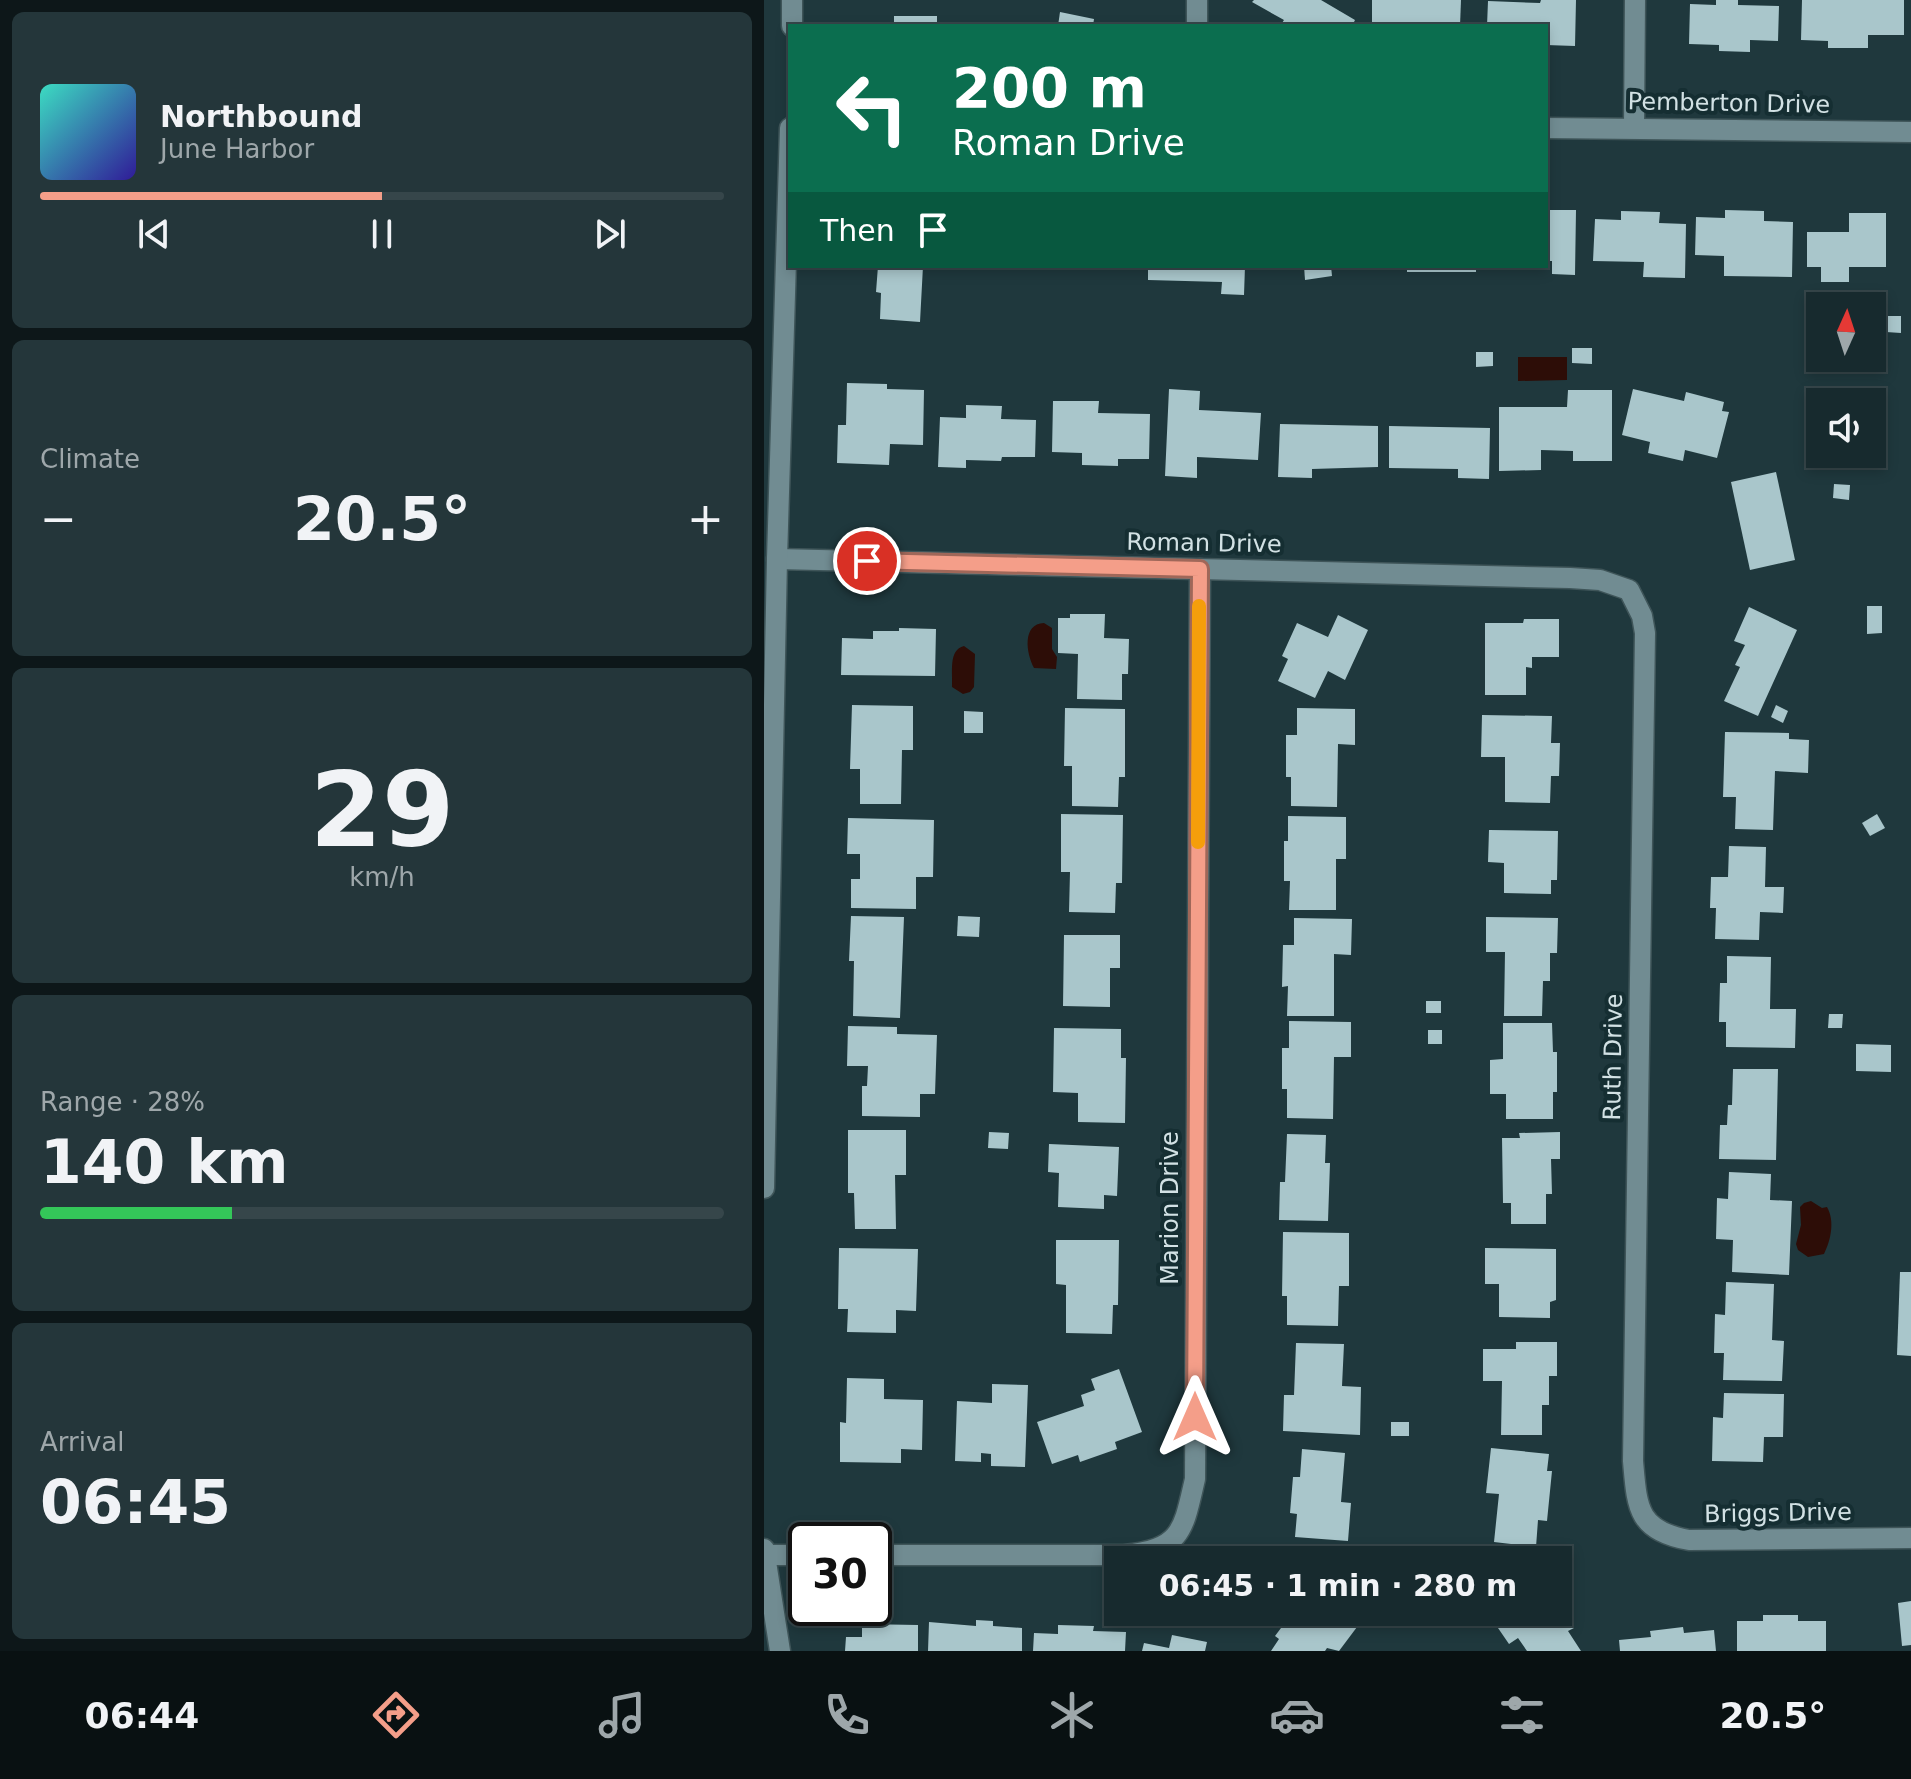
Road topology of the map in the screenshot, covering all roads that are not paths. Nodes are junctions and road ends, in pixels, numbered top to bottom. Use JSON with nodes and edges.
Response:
{"nodes":[{"id":1,"x":792,"y":0,"type":"edge"},
{"id":2,"x":1197,"y":0,"type":"edge"},
{"id":3,"x":1635,"y":0,"type":"edge"},
{"id":4,"x":792,"y":24,"type":"edge"},
{"id":5,"x":1197,"y":24,"type":"edge"},
{"id":6,"x":1634,"y":127,"type":"junction"},
{"id":7,"x":1548,"y":128,"type":"edge"},
{"id":8,"x":1911,"y":132,"type":"edge"},
{"id":9,"x":788,"y":194,"type":"edge"},
{"id":10,"x":777,"y":559,"type":"junction"},
{"id":11,"x":1200,"y":569,"type":"junction"},
{"id":12,"x":1629,"y":590,"type":"joint"},
{"id":13,"x":764,"y":1188,"type":"edge"},
{"id":14,"x":1650,"y":1525,"type":"joint"},
{"id":15,"x":1911,"y":1538,"type":"edge"},
{"id":16,"x":764,"y":1552,"type":"edge"},
{"id":17,"x":788,"y":1554,"type":"edge"},
{"id":18,"x":892,"y":1555,"type":"edge"},
{"id":19,"x":780,"y":1651,"type":"edge"}],
"edges":[{"from":1,"to":4,"type":"street"},
{"from":2,"to":5,"type":"street"},
{"from":3,"to":6,"type":"street"},
{"from":6,"to":7,"type":"street","name":"Pemberton Drive"},
{"from":6,"to":8,"type":"street","name":"Pemberton Drive"},
{"from":9,"to":10,"type":"street"},
{"from":10,"to":11,"type":"street","name":"Roman Drive"},
{"from":10,"to":13,"type":"street"},
{"from":11,"to":12,"type":"street","name":"Roman Drive"},
{"from":11,"to":18,"type":"street","name":"Marion Drive"},
{"from":12,"to":14,"type":"street","name":"Ruth Drive"},
{"from":14,"to":15,"type":"street","name":"Briggs Drive"},
{"from":16,"to":17,"type":"street"},
{"from":16,"to":19,"type":"street"}]}
